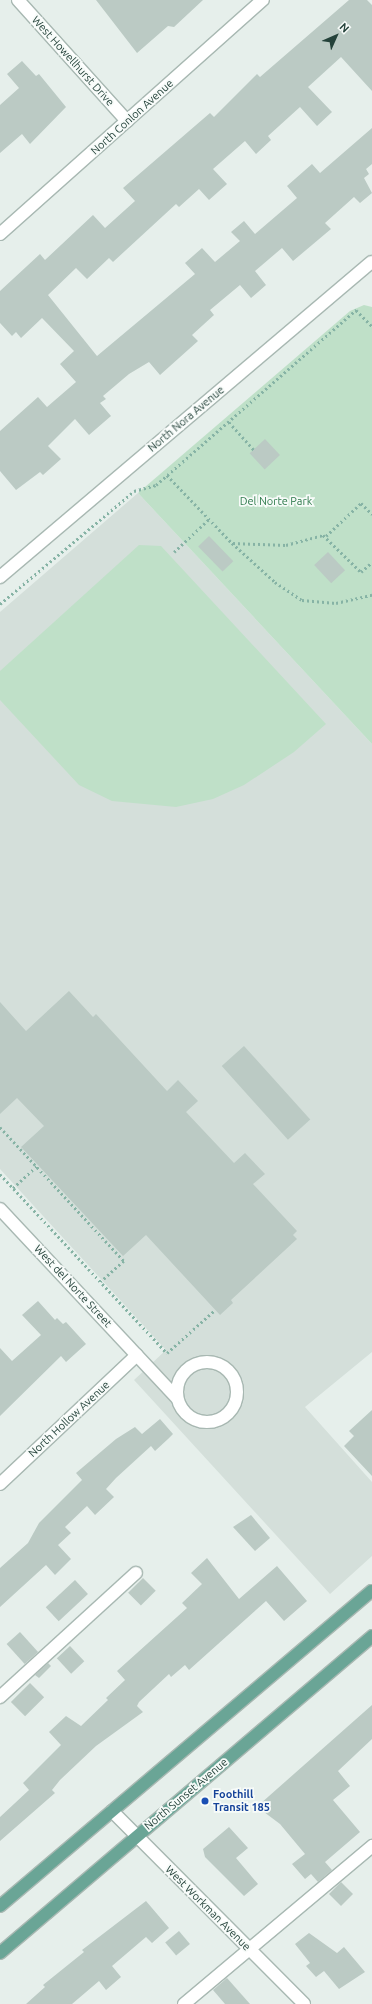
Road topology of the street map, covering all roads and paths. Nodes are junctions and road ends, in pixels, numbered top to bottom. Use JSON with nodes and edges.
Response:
{"nodes":[{"id":1,"x":18,"y":0,"type":"edge"},
{"id":2,"x":263,"y":0,"type":"edge"},
{"id":3,"x":127,"y":122,"type":"junction"},
{"id":4,"x":0,"y":234,"type":"edge"},
{"id":5,"x":372,"y":263,"type":"edge"},
{"id":6,"x":372,"y":326,"type":"edge"},
{"id":7,"x":228,"y":422,"type":"junction"},
{"id":8,"x":254,"y":450,"type":"dead end"},
{"id":9,"x":167,"y":476,"type":"junction"},
{"id":10,"x":372,"y":514,"type":"edge"},
{"id":11,"x":209,"y":519,"type":"junction"},
{"id":12,"x":326,"y":536,"type":"junction"},
{"id":13,"x":232,"y":543,"type":"junction"},
{"id":14,"x":174,"y":552,"type":"dead end"},
{"id":15,"x":372,"y":562,"type":"edge"},
{"id":16,"x":0,"y":577,"type":"edge"},
{"id":17,"x":372,"y":595,"type":"edge"},
{"id":18,"x":0,"y":604,"type":"edge"},
{"id":19,"x":0,"y":1127,"type":"edge"},
{"id":20,"x":37,"y":1166,"type":"junction"},
{"id":21,"x":0,"y":1174,"type":"edge"},
{"id":22,"x":13,"y":1188,"type":"junction"},
{"id":23,"x":0,"y":1209,"type":"edge"},
{"id":24,"x":101,"y":1282,"type":"junction"},
{"id":25,"x":215,"y":1310,"type":"dead end"},
{"id":26,"x":137,"y":1355,"type":"junction"},
{"id":27,"x":177,"y":1398,"type":"junction"},
{"id":28,"x":0,"y":1484,"type":"edge"},
{"id":29,"x":136,"y":1573,"type":"dead end"},
{"id":30,"x":372,"y":1591,"type":"edge"},
{"id":31,"x":372,"y":1636,"type":"edge"},
{"id":32,"x":0,"y":1697,"type":"edge"},
{"id":33,"x":112,"y":1811,"type":"junction"},
{"id":34,"x":136,"y":1836,"type":"junction"},
{"id":35,"x":372,"y":1846,"type":"edge"},
{"id":36,"x":0,"y":1906,"type":"edge"},
{"id":37,"x":250,"y":1950,"type":"junction"},
{"id":38,"x":0,"y":1953,"type":"edge"},
{"id":39,"x":184,"y":2004,"type":"edge"},
{"id":40,"x":304,"y":2004,"type":"edge"}],
"edges":[{"from":1,"to":3,"type":"street","name":"West Howellhurst Drive"},
{"from":2,"to":3,"type":"street","name":"North Conlon Avenue"},
{"from":3,"to":4,"type":"street","name":"North Conlon Avenue"},
{"from":5,"to":16,"type":"street","name":"North Nora Avenue"},
{"from":6,"to":7,"type":"path"},
{"from":7,"to":8,"type":"path"},
{"from":7,"to":9,"type":"path"},
{"from":9,"to":11,"type":"path"},
{"from":9,"to":18,"type":"path"},
{"from":10,"to":12,"type":"path"},
{"from":11,"to":13,"type":"path"},
{"from":11,"to":14,"type":"path"},
{"from":12,"to":13,"type":"path"},
{"from":12,"to":15,"type":"path"},
{"from":13,"to":17,"type":"path"},
{"from":19,"to":20,"type":"path"},
{"from":20,"to":22,"type":"path"},
{"from":20,"to":24,"type":"path"},
{"from":21,"to":22,"type":"path"},
{"from":22,"to":24,"type":"path"},
{"from":23,"to":26,"type":"street","name":"West del Norte Street"},
{"from":24,"to":25,"type":"path"},
{"from":26,"to":27,"type":"street","name":"West del Norte Street"},
{"from":26,"to":28,"type":"street","name":"North Hollow Avenue"},
{"from":27,"to":27,"type":"street"},
{"from":29,"to":32,"type":"street"},
{"from":30,"to":33,"type":"main road"},
{"from":31,"to":34,"type":"main road","name":"North Sunset Avenue"},
{"from":33,"to":34,"type":"street","name":"West Workman Avenue"},
{"from":33,"to":36,"type":"main road"},
{"from":34,"to":37,"type":"street","name":"West Workman Avenue"},
{"from":34,"to":38,"type":"main road","name":"North Sunset Avenue"},
{"from":35,"to":37,"type":"street"},
{"from":37,"to":39,"type":"street"},
{"from":37,"to":40,"type":"street","name":"West Workman Avenue"}]}
